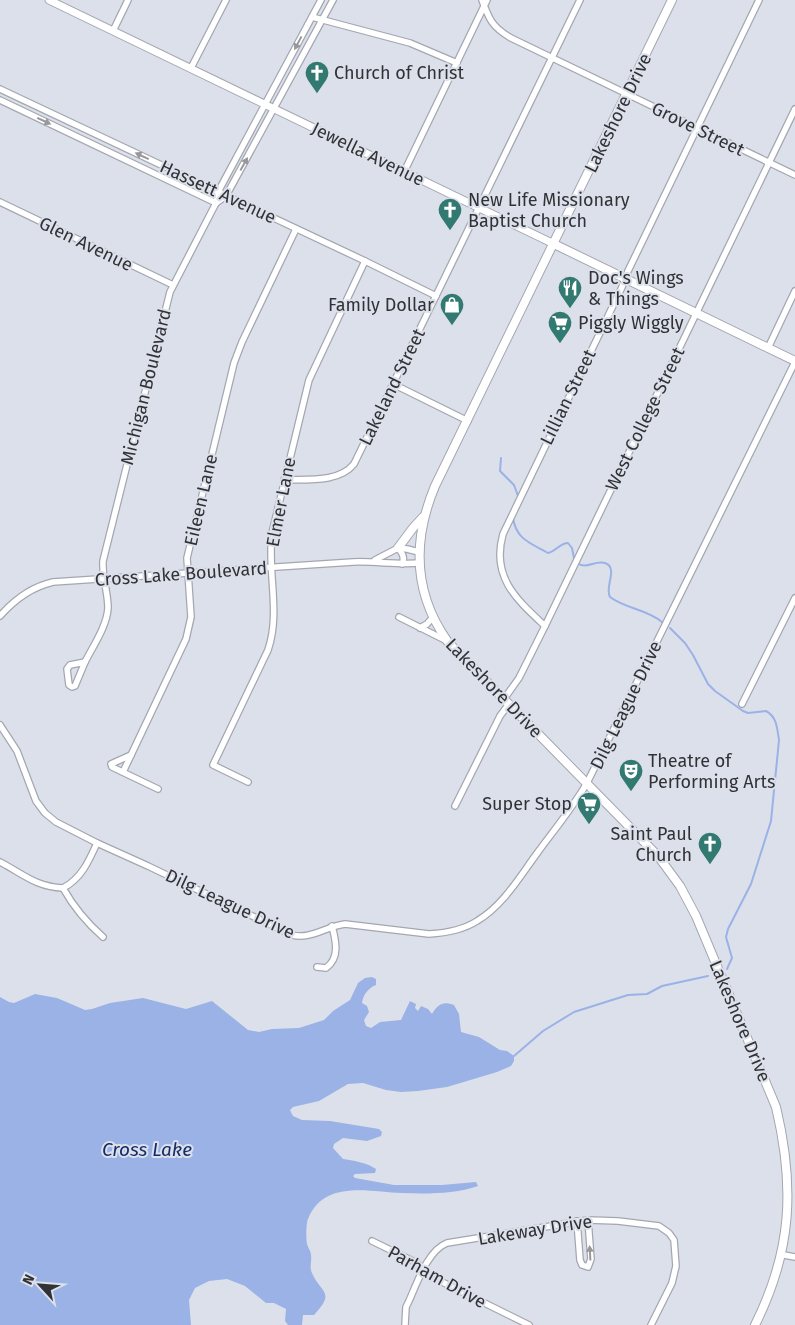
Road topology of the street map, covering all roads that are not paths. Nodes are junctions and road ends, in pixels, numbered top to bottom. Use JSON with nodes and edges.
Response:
{"nodes":[{"id":1,"x":49,"y":0,"type":"edge"},
{"id":2,"x":128,"y":0,"type":"edge"},
{"id":3,"x":226,"y":0,"type":"edge"},
{"id":4,"x":321,"y":0,"type":"edge"},
{"id":5,"x":333,"y":0,"type":"edge"},
{"id":6,"x":482,"y":0,"type":"edge"},
{"id":7,"x":487,"y":0,"type":"edge"},
{"id":8,"x":580,"y":0,"type":"edge"},
{"id":9,"x":672,"y":0,"type":"edge"},
{"id":10,"x":759,"y":0,"type":"edge"},
{"id":11,"x":484,"y":7,"type":"junction"},
{"id":12,"x":312,"y":17,"type":"junction"},
{"id":13,"x":322,"y":21,"type":"junction"},
{"id":14,"x":113,"y":31,"type":"junction"},
{"id":15,"x":552,"y":58,"type":"junction"},
{"id":16,"x":456,"y":64,"type":"junction"},
{"id":17,"x":191,"y":68,"type":"junction"},
{"id":18,"x":0,"y":89,"type":"edge"},
{"id":19,"x":627,"y":94,"type":"junction"},
{"id":20,"x":0,"y":100,"type":"edge"},
{"id":21,"x":265,"y":104,"type":"junction"},
{"id":22,"x":275,"y":109,"type":"junction"},
{"id":23,"x":795,"y":110,"type":"edge"},
{"id":24,"x":697,"y":128,"type":"junction"},
{"id":25,"x":106,"y":139,"type":"junction"},
{"id":26,"x":101,"y":148,"type":"junction"},
{"id":27,"x":769,"y":162,"type":"junction"},
{"id":28,"x":404,"y":172,"type":"junction"},
{"id":29,"x":795,"y":175,"type":"edge"},
{"id":30,"x":218,"y":192,"type":"junction"},
{"id":31,"x":226,"y":196,"type":"junction"},
{"id":32,"x":0,"y":202,"type":"edge"},
{"id":33,"x":216,"y":203,"type":"junction"},
{"id":34,"x":479,"y":208,"type":"junction"},
{"id":35,"x":296,"y":229,"type":"junction"},
{"id":36,"x":554,"y":244,"type":"junction"},
{"id":37,"x":365,"y":261,"type":"junction"},
{"id":38,"x":625,"y":278,"type":"junction"},
{"id":39,"x":173,"y":285,"type":"junction"},
{"id":40,"x":795,"y":291,"type":"edge"},
{"id":41,"x":436,"y":296,"type":"junction"},
{"id":42,"x":696,"y":313,"type":"junction"},
{"id":43,"x":768,"y":348,"type":"junction"},
{"id":44,"x":795,"y":362,"type":"edge"},
{"id":45,"x":393,"y":384,"type":"junction"},
{"id":46,"x":468,"y":421,"type":"junction"},
{"id":47,"x":284,"y":480,"type":"junction"},
{"id":48,"x":424,"y":515,"type":"junction"},
{"id":49,"x":395,"y":550,"type":"junction"},
{"id":50,"x":419,"y":552,"type":"junction"},
{"id":51,"x":373,"y":561,"type":"junction"},
{"id":52,"x":420,"y":563,"type":"junction"},
{"id":53,"x":394,"y":564,"type":"junction"},
{"id":54,"x":402,"y":564,"type":"junction"},
{"id":55,"x":272,"y":568,"type":"junction"},
{"id":56,"x":188,"y":573,"type":"junction"},
{"id":57,"x":103,"y":579,"type":"junction"},
{"id":58,"x":795,"y":598,"type":"edge"},
{"id":59,"x":0,"y":616,"type":"edge"},
{"id":60,"x":433,"y":617,"type":"junction"},
{"id":61,"x":399,"y":618,"type":"dead end"},
{"id":62,"x":545,"y":626,"type":"junction"},
{"id":63,"x":420,"y":628,"type":"junction"},
{"id":64,"x":448,"y":642,"type":"junction"},
{"id":65,"x":85,"y":662,"type":"dead end"},
{"id":66,"x":507,"y":701,"type":"junction"},
{"id":67,"x":742,"y":704,"type":"dead end"},
{"id":68,"x":0,"y":725,"type":"edge"},
{"id":69,"x":131,"y":755,"type":"junction"},
{"id":70,"x":123,"y":772,"type":"junction"},
{"id":71,"x":248,"y":782,"type":"dead end"},
{"id":72,"x":587,"y":783,"type":"junction"},
{"id":73,"x":158,"y":789,"type":"dead end"},
{"id":74,"x":455,"y":806,"type":"dead end"},
{"id":75,"x":97,"y":843,"type":"junction"},
{"id":76,"x":0,"y":862,"type":"edge"},
{"id":77,"x":64,"y":888,"type":"junction"},
{"id":78,"x":332,"y":926,"type":"junction"},
{"id":79,"x":103,"y":937,"type":"dead end"},
{"id":80,"x":317,"y":967,"type":"dead end"},
{"id":81,"x":588,"y":1220,"type":"junction"},
{"id":82,"x":577,"y":1221,"type":"junction"},
{"id":83,"x":372,"y":1242,"type":"dead end"},
{"id":84,"x":784,"y":1255,"type":"junction"},
{"id":85,"x":795,"y":1257,"type":"edge"},
{"id":86,"x":424,"y":1270,"type":"junction"},
{"id":87,"x":405,"y":1325,"type":"edge"},
{"id":88,"x":529,"y":1325,"type":"edge"},
{"id":89,"x":651,"y":1325,"type":"edge"},
{"id":90,"x":755,"y":1325,"type":"edge"}],
"edges":[{"from":1,"to":14,"type":"street","name":"Jewella Avenue"},
{"from":2,"to":14,"type":"street"},
{"from":3,"to":17,"type":"street"},
{"from":4,"to":12,"type":"street","name":"Michigan Boulevard"},
{"from":5,"to":13,"type":"street","name":"Michigan Boulevard"},
{"from":6,"to":11,"type":"street","name":"Grove Street"},
{"from":7,"to":11,"type":"street"},
{"from":8,"to":15,"type":"street","name":"Lakeland Street"},
{"from":9,"to":19,"type":"main road","name":"Lakeshore Drive"},
{"from":10,"to":24,"type":"street","name":"Lillian Street"},
{"from":11,"to":15,"type":"street","name":"Grove Street"},
{"from":11,"to":16,"type":"street"},
{"from":12,"to":13,"type":"street"},
{"from":12,"to":21,"type":"street","name":"Michigan Boulevard","one_way":true},
{"from":13,"to":16,"type":"street"},
{"from":13,"to":22,"type":"street","name":"Michigan Boulevard"},
{"from":14,"to":17,"type":"street","name":"Jewella Avenue"},
{"from":15,"to":19,"type":"street","name":"Grove Street"},
{"from":15,"to":34,"type":"street","name":"Lakeland Street"},
{"from":16,"to":28,"type":"street"},
{"from":17,"to":21,"type":"street","name":"Jewella Avenue"},
{"from":18,"to":25,"type":"street","name":"Hassett Avenue"},
{"from":19,"to":24,"type":"street","name":"Grove Street"},
{"from":19,"to":36,"type":"main road","name":"Lakeshore Drive"},
{"from":20,"to":26,"type":"street","name":"Hassett Avenue","one_way":true},
{"from":21,"to":22,"type":"street","name":"Jewella Avenue"},
{"from":21,"to":30,"type":"street","name":"Michigan Boulevard"},
{"from":22,"to":28,"type":"street","name":"Jewella Avenue"},
{"from":31,"to":22,"type":"street","name":"Michigan Boulevard","one_way":true},
{"from":23,"to":27,"type":"street","name":"West College Street"},
{"from":24,"to":27,"type":"street","name":"Grove Street"},
{"from":24,"to":38,"type":"street","name":"Lillian Street"},
{"from":25,"to":26,"type":"street"},
{"from":30,"to":25,"type":"street","name":"Hassett Avenue","one_way":true},
{"from":26,"to":33,"type":"street","name":"Hassett Avenue"},
{"from":27,"to":29,"type":"street","name":"Grove Street"},
{"from":27,"to":42,"type":"street","name":"West College Street"},
{"from":28,"to":34,"type":"street","name":"Jewella Avenue"},
{"from":30,"to":31,"type":"street","name":"Hassett Avenue"},
{"from":30,"to":33,"type":"street","name":"Michigan Boulevard"},
{"from":31,"to":33,"type":"street","name":"Michigan Boulevard"},
{"from":31,"to":35,"type":"street","name":"Hassett Avenue"},
{"from":32,"to":39,"type":"street","name":"Glen Avenue"},
{"from":33,"to":39,"type":"street","name":"Michigan Boulevard"},
{"from":34,"to":36,"type":"street","name":"Jewella Avenue"},
{"from":34,"to":41,"type":"street","name":"Lakeland Street"},
{"from":35,"to":37,"type":"street","name":"Hassett Avenue"},
{"from":35,"to":56,"type":"street","name":"Eileen Lane"},
{"from":36,"to":38,"type":"main road","name":"Jewella Avenue"},
{"from":36,"to":46,"type":"main road","name":"Lakeshore Drive"},
{"from":37,"to":41,"type":"street","name":"Hassett Avenue"},
{"from":37,"to":47,"type":"street","name":"Elmer Lane"},
{"from":38,"to":42,"type":"main road","name":"Jewella Avenue"},
{"from":38,"to":62,"type":"street","name":"Lillian Street"},
{"from":39,"to":57,"type":"street","name":"Michigan Boulevard"},
{"from":40,"to":43,"type":"street"},
{"from":41,"to":45,"type":"street","name":"Lakeland Street"},
{"from":42,"to":43,"type":"main road","name":"Jewella Avenue"},
{"from":42,"to":62,"type":"street","name":"West College Street"},
{"from":43,"to":44,"type":"main road","name":"Jewella Avenue"},
{"from":44,"to":72,"type":"street","name":"Dilg League Drive"},
{"from":45,"to":46,"type":"street"},
{"from":45,"to":47,"type":"street","name":"Lakeland Street"},
{"from":46,"to":48,"type":"main road","name":"Lakeshore Drive"},
{"from":47,"to":55,"type":"street","name":"Elmer Lane"},
{"from":48,"to":49,"type":"main road"},
{"from":48,"to":50,"type":"main road","name":"Lakeshore Drive"},
{"from":49,"to":50,"type":"street"},
{"from":49,"to":51,"type":"street","name":"Cross Lake Boulevard"},
{"from":49,"to":53,"type":"street"},
{"from":49,"to":54,"type":"street"},
{"from":50,"to":52,"type":"main road","name":"Lakeshore Drive"},
{"from":51,"to":53,"type":"street","name":"Cross Lake Boulevard"},
{"from":51,"to":55,"type":"street","name":"Cross Lake Boulevard"},
{"from":52,"to":54,"type":"street","name":"Cross Lake Boulevard"},
{"from":52,"to":60,"type":"main road","name":"Lakeshore Drive"},
{"from":53,"to":54,"type":"street","name":"Cross Lake Boulevard"},
{"from":55,"to":56,"type":"street","name":"Cross Lake Boulevard"},
{"from":55,"to":71,"type":"street","name":"Elmer Lane"},
{"from":56,"to":57,"type":"street","name":"Cross Lake Boulevard"},
{"from":56,"to":69,"type":"street","name":"Eileen Lane"},
{"from":57,"to":59,"type":"street","name":"Cross Lake Boulevard"},
{"from":57,"to":65,"type":"street","name":"Michigan Boulevard"},
{"from":58,"to":67,"type":"street"},
{"from":60,"to":63,"type":"street"},
{"from":60,"to":64,"type":"main road","name":"Lakeshore Drive"},
{"from":61,"to":63,"type":"street"},
{"from":62,"to":66,"type":"street","name":"West College Street"},
{"from":63,"to":64,"type":"street"},
{"from":64,"to":66,"type":"main road","name":"Lakeshore Drive"},
{"from":66,"to":72,"type":"main road","name":"Lakeshore Drive"},
{"from":66,"to":74,"type":"street","name":"West College Street"},
{"from":68,"to":75,"type":"street","name":"Dilg League Drive"},
{"from":69,"to":70,"type":"street","name":"Eileen Lane"},
{"from":69,"to":70,"type":"street"},
{"from":70,"to":73,"type":"street"},
{"from":72,"to":78,"type":"street","name":"Dilg League Drive"},
{"from":72,"to":84,"type":"main road","name":"Lakeshore Drive"},
{"from":75,"to":77,"type":"street"},
{"from":75,"to":78,"type":"street","name":"Dilg League Drive"},
{"from":76,"to":77,"type":"street"},
{"from":77,"to":79,"type":"street"},
{"from":78,"to":80,"type":"street"},
{"from":81,"to":82,"type":"street","name":"Lakeway Drive"},
{"from":82,"to":81,"type":"street","one_way":true},
{"from":81,"to":89,"type":"street","name":"Lakeway Drive"},
{"from":82,"to":86,"type":"street","name":"Lakeway Drive"},
{"from":83,"to":86,"type":"street","name":"Parham Drive"},
{"from":84,"to":85,"type":"street"},
{"from":84,"to":90,"type":"main road","name":"Lakeshore Drive"},
{"from":86,"to":87,"type":"street","name":"Lakeway Drive"},
{"from":86,"to":88,"type":"street","name":"Parham Drive"}]}
